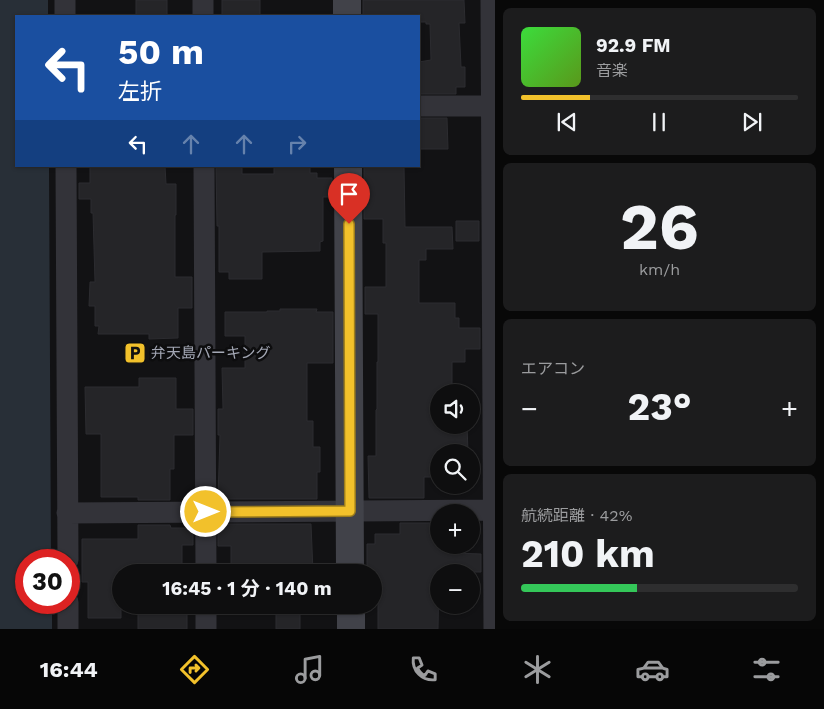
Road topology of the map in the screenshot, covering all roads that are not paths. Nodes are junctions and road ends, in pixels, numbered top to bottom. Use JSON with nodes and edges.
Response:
{"nodes":[{"id":1,"x":65,"y":0,"type":"edge"},
{"id":2,"x":203,"y":0,"type":"edge"},
{"id":3,"x":347,"y":0,"type":"edge"},
{"id":4,"x":491,"y":0,"type":"edge"},
{"id":5,"x":65,"y":15,"type":"edge"},
{"id":6,"x":203,"y":15,"type":"edge"},
{"id":7,"x":348,"y":15,"type":"edge"},
{"id":8,"x":420,"y":106,"type":"edge"},
{"id":9,"x":493,"y":106,"type":"edge"},
{"id":10,"x":66,"y":167,"type":"edge"},
{"id":11,"x":204,"y":167,"type":"edge"},
{"id":12,"x":348,"y":167,"type":"edge"},
{"id":13,"x":494,"y":510,"type":"edge"},
{"id":14,"x":350,"y":511,"type":"junction"},
{"id":15,"x":206,"y":512,"type":"junction"},
{"id":16,"x":67,"y":513,"type":"junction"},
{"id":17,"x":68,"y":549,"type":"edge"},
{"id":18,"x":206,"y":564,"type":"edge"},
{"id":19,"x":350,"y":564,"type":"edge"},
{"id":20,"x":68,"y":614,"type":"edge"},
{"id":21,"x":206,"y":614,"type":"edge"},
{"id":22,"x":351,"y":614,"type":"edge"},
{"id":23,"x":68,"y":629,"type":"edge"},
{"id":24,"x":206,"y":629,"type":"edge"},
{"id":25,"x":351,"y":629,"type":"edge"},
{"id":26,"x":494,"y":629,"type":"edge"}],
"edges":[{"from":1,"to":5,"type":"street"},
{"from":2,"to":6,"type":"street"},
{"from":3,"to":7,"type":"street"},
{"from":4,"to":9,"type":"street"},
{"from":8,"to":9,"type":"street"},
{"from":9,"to":13,"type":"street"},
{"from":10,"to":16,"type":"street"},
{"from":11,"to":15,"type":"street"},
{"from":12,"to":14,"type":"street"},
{"from":13,"to":14,"type":"street"},
{"from":13,"to":26,"type":"street"},
{"from":14,"to":15,"type":"street"},
{"from":14,"to":19,"type":"street"},
{"from":15,"to":16,"type":"street"},
{"from":15,"to":18,"type":"street"},
{"from":16,"to":17,"type":"street"},
{"from":20,"to":23,"type":"street"},
{"from":21,"to":24,"type":"street"},
{"from":22,"to":25,"type":"street"}]}
